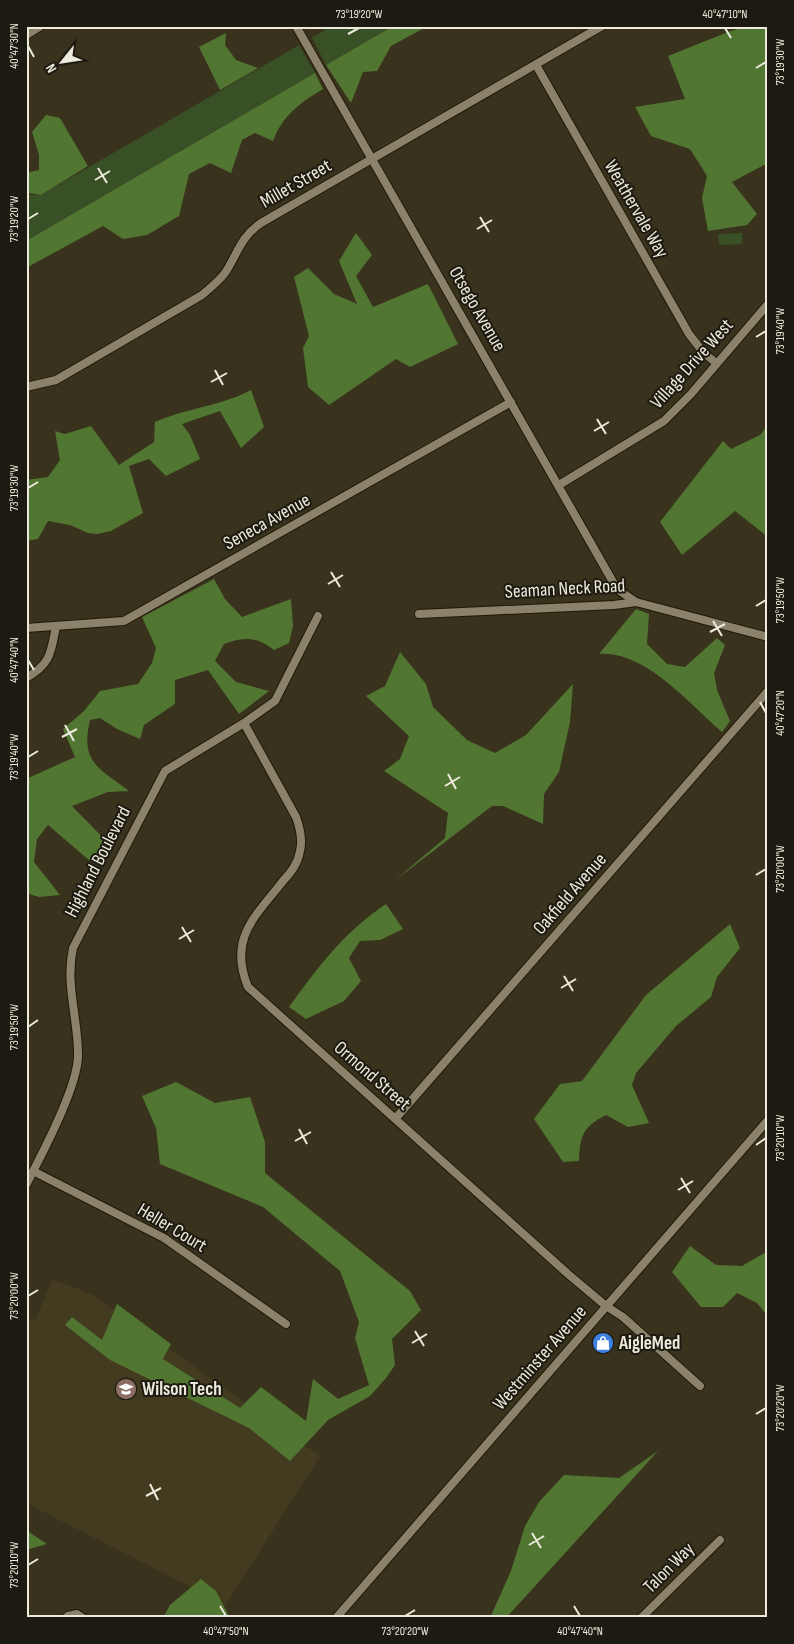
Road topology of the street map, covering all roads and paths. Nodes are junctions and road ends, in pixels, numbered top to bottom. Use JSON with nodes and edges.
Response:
{"nodes":[{"id":1,"x":39,"y":26,"type":"edge"},
{"id":2,"x":296,"y":26,"type":"edge"},
{"id":3,"x":602,"y":26,"type":"edge"},
{"id":4,"x":26,"y":34,"type":"edge"},
{"id":5,"x":536,"y":65,"type":"junction"},
{"id":6,"x":372,"y":159,"type":"junction"},
{"id":7,"x":768,"y":304,"type":"edge"},
{"id":8,"x":716,"y":363,"type":"junction"},
{"id":9,"x":26,"y":387,"type":"edge"},
{"id":10,"x":511,"y":402,"type":"junction"},
{"id":11,"x":558,"y":485,"type":"junction"},
{"id":12,"x":636,"y":602,"type":"junction"},
{"id":13,"x":419,"y":614,"type":"dead end"},
{"id":14,"x":318,"y":616,"type":"dead end"},
{"id":15,"x":56,"y":626,"type":"junction"},
{"id":16,"x":26,"y":628,"type":"edge"},
{"id":17,"x":768,"y":638,"type":"edge"},
{"id":18,"x":26,"y":678,"type":"edge"},
{"id":19,"x":768,"y":691,"type":"edge"},
{"id":20,"x":244,"y":723,"type":"junction"},
{"id":21,"x":396,"y":1118,"type":"junction"},
{"id":22,"x":768,"y":1120,"type":"edge"},
{"id":23,"x":33,"y":1171,"type":"junction"},
{"id":24,"x":26,"y":1185,"type":"edge"},
{"id":25,"x":606,"y":1306,"type":"junction"},
{"id":26,"x":286,"y":1324,"type":"dead end"},
{"id":27,"x":700,"y":1386,"type":"dead end"},
{"id":28,"x":720,"y":1540,"type":"dead end"},
{"id":29,"x":68,"y":1616,"type":"dead end"},
{"id":30,"x":82,"y":1618,"type":"edge"},
{"id":31,"x":336,"y":1618,"type":"edge"},
{"id":32,"x":642,"y":1618,"type":"edge"}],
"edges":[{"from":1,"to":4,"type":"street"},
{"from":2,"to":6,"type":"street","name":"Otsego Avenue"},
{"from":3,"to":5,"type":"street","name":"Millet Street"},
{"from":5,"to":6,"type":"street","name":"Millet Street"},
{"from":5,"to":8,"type":"street","name":"Weathervale Way"},
{"from":6,"to":9,"type":"street","name":"Millet Street"},
{"from":6,"to":10,"type":"street","name":"Otsego Avenue"},
{"from":7,"to":8,"type":"street","name":"Village Drive West"},
{"from":8,"to":11,"type":"street","name":"Village Drive West"},
{"from":10,"to":11,"type":"street","name":"Otsego Avenue"},
{"from":10,"to":15,"type":"street","name":"Seneca Avenue"},
{"from":11,"to":12,"type":"street","name":"Otsego Avenue"},
{"from":12,"to":13,"type":"street","name":"Seaman Neck Road"},
{"from":12,"to":17,"type":"street","name":"Seaman Neck Road"},
{"from":14,"to":20,"type":"street","name":"Highland Boulevard"},
{"from":15,"to":16,"type":"street","name":"Seneca Avenue"},
{"from":15,"to":18,"type":"street"},
{"from":19,"to":21,"type":"street","name":"Oakfield Avenue"},
{"from":20,"to":21,"type":"street","name":"Ormond Street"},
{"from":20,"to":23,"type":"street","name":"Highland Boulevard"},
{"from":21,"to":25,"type":"street","name":"Ormond Street"},
{"from":22,"to":25,"type":"street","name":"Westminster Avenue"},
{"from":23,"to":24,"type":"street","name":"Highland Boulevard"},
{"from":23,"to":26,"type":"street","name":"Heller Court"},
{"from":25,"to":27,"type":"street","name":"Ormond Street"},
{"from":25,"to":31,"type":"street","name":"Westminster Avenue"},
{"from":28,"to":32,"type":"street","name":"Talon Way"},
{"from":29,"to":30,"type":"street"}]}
